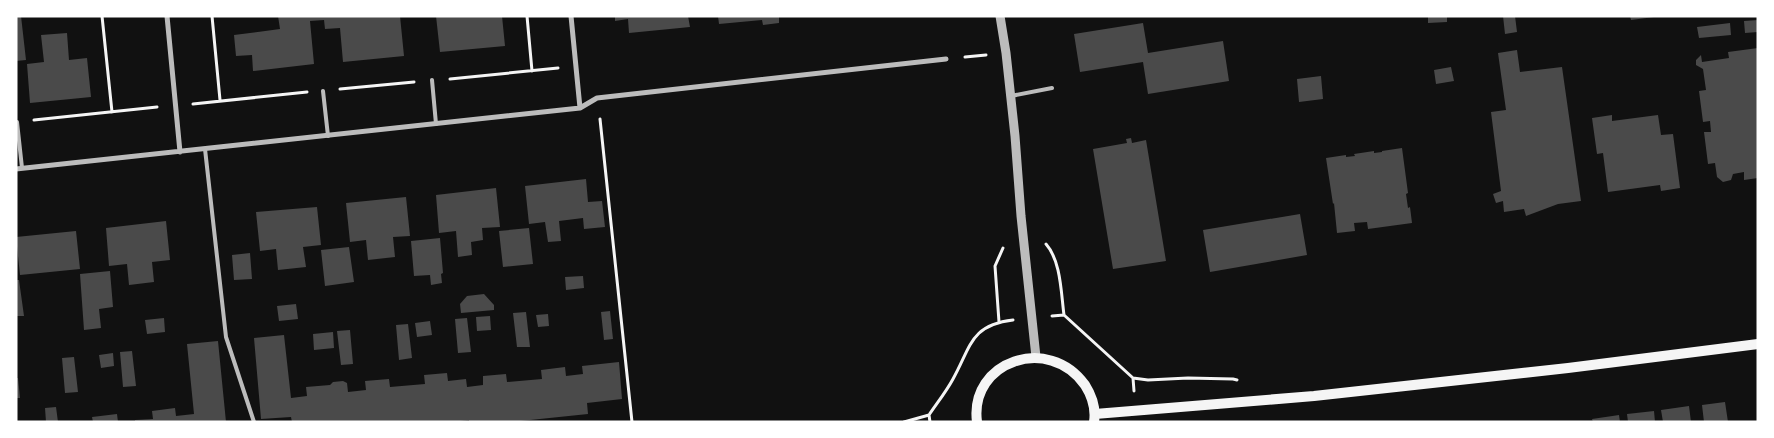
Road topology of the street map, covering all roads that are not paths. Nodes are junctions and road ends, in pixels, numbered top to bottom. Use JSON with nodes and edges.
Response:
{"nodes":[{"id":1,"x":167,"y":16,"type":"edge"},
{"id":2,"x":571,"y":16,"type":"edge"},
{"id":3,"x":1000,"y":16,"type":"edge"},
{"id":4,"x":946,"y":59,"type":"road end"},
{"id":5,"x":432,"y":80,"type":"road end"},
{"id":6,"x":1052,"y":88,"type":"dead end"},
{"id":7,"x":323,"y":91,"type":"road end"},
{"id":8,"x":1011,"y":96,"type":"junction"},
{"id":9,"x":580,"y":108,"type":"junction"},
{"id":10,"x":17,"y":122,"type":"edge"},
{"id":11,"x":436,"y":124,"type":"junction"},
{"id":12,"x":328,"y":136,"type":"junction"},
{"id":13,"x":205,"y":149,"type":"junction"},
{"id":14,"x":180,"y":152,"type":"junction"},
{"id":15,"x":19,"y":169,"type":"edge"},
{"id":16,"x":1758,"y":344,"type":"edge"},
{"id":17,"x":1036,"y":357,"type":"junction"},
{"id":18,"x":1095,"y":418,"type":"edge"},
{"id":19,"x":254,"y":422,"type":"edge"},
{"id":20,"x":977,"y":422,"type":"edge"}],
"edges":[{"from":1,"to":14,"type":"street"},
{"from":2,"to":9,"type":"street"},
{"from":3,"to":8,"type":"street"},
{"from":4,"to":9,"type":"street"},
{"from":5,"to":11,"type":"lane"},
{"from":6,"to":8,"type":"lane"},
{"from":7,"to":12,"type":"lane"},
{"from":8,"to":17,"type":"street"},
{"from":9,"to":11,"type":"street"},
{"from":10,"to":15,"type":"lane"},
{"from":11,"to":12,"type":"street"},
{"from":12,"to":13,"type":"street"},
{"from":13,"to":14,"type":"street"},
{"from":13,"to":19,"type":"lane"},
{"from":14,"to":15,"type":"street"},
{"from":16,"to":18,"type":"main road"},
{"from":17,"to":18,"type":"main road"},
{"from":17,"to":20,"type":"main road"}]}
